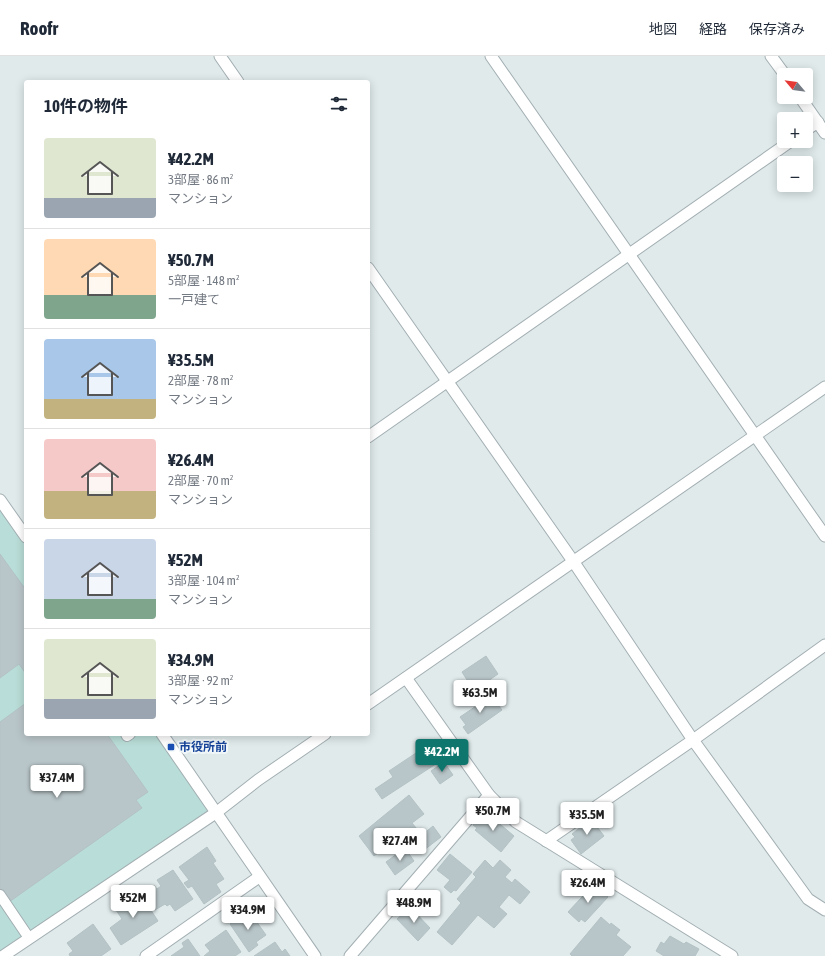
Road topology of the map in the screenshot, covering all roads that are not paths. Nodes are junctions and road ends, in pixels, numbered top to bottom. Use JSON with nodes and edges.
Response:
{"nodes":[{"id":1,"x":220,"y":56,"type":"edge"},
{"id":2,"x":491,"y":56,"type":"edge"},
{"id":3,"x":771,"y":56,"type":"edge"},
{"id":4,"x":780,"y":68,"type":"edge"},
{"id":5,"x":237,"y":80,"type":"edge"},
{"id":6,"x":805,"y":104,"type":"edge"},
{"id":7,"x":818,"y":122,"type":"junction"},
{"id":8,"x":813,"y":125,"type":"edge"},
{"id":9,"x":825,"y":133,"type":"edge"},
{"id":10,"x":781,"y":148,"type":"edge"},
{"id":11,"x":629,"y":254,"type":"junction"},
{"id":12,"x":370,"y":271,"type":"edge"},
{"id":13,"x":447,"y":381,"type":"junction"},
{"id":14,"x":825,"y":387,"type":"edge"},
{"id":15,"x":756,"y":435,"type":"junction"},
{"id":16,"x":370,"y":436,"type":"edge"},
{"id":17,"x":0,"y":500,"type":"edge"},
{"id":18,"x":24,"y":534,"type":"edge"},
{"id":19,"x":825,"y":536,"type":"edge"},
{"id":20,"x":573,"y":562,"type":"junction"},
{"id":21,"x":825,"y":645,"type":"edge"},
{"id":22,"x":406,"y":678,"type":"junction"},
{"id":23,"x":370,"y":703,"type":"edge"},
{"id":24,"x":163,"y":736,"type":"edge"},
{"id":25,"x":322,"y":736,"type":"edge"},
{"id":26,"x":693,"y":740,"type":"junction"},
{"id":27,"x":489,"y":795,"type":"junction"},
{"id":28,"x":217,"y":812,"type":"junction"},
{"id":29,"x":546,"y":841,"type":"junction"},
{"id":30,"x":260,"y":877,"type":"junction"},
{"id":31,"x":0,"y":895,"type":"edge"},
{"id":32,"x":825,"y":910,"type":"edge"},
{"id":33,"x":28,"y":938,"type":"junction"},
{"id":34,"x":3,"y":956,"type":"edge"},
{"id":35,"x":146,"y":956,"type":"edge"},
{"id":36,"x":315,"y":956,"type":"edge"},
{"id":37,"x":350,"y":956,"type":"edge"},
{"id":38,"x":732,"y":956,"type":"edge"}],
"edges":[{"from":1,"to":5,"type":"street"},
{"from":2,"to":11,"type":"street"},
{"from":3,"to":4,"type":"street"},
{"from":6,"to":7,"type":"street"},
{"from":7,"to":8,"type":"street"},
{"from":7,"to":9,"type":"street"},
{"from":10,"to":11,"type":"street"},
{"from":11,"to":13,"type":"street"},
{"from":11,"to":15,"type":"street"},
{"from":12,"to":13,"type":"street"},
{"from":13,"to":16,"type":"street"},
{"from":13,"to":20,"type":"street"},
{"from":14,"to":15,"type":"street"},
{"from":15,"to":19,"type":"street"},
{"from":15,"to":20,"type":"street"},
{"from":17,"to":18,"type":"street"},
{"from":20,"to":22,"type":"street"},
{"from":20,"to":26,"type":"street"},
{"from":21,"to":26,"type":"street"},
{"from":22,"to":23,"type":"street"},
{"from":22,"to":27,"type":"street"},
{"from":24,"to":28,"type":"street"},
{"from":25,"to":28,"type":"street"},
{"from":26,"to":29,"type":"street"},
{"from":26,"to":32,"type":"street"},
{"from":27,"to":29,"type":"street"},
{"from":27,"to":37,"type":"street"},
{"from":28,"to":30,"type":"street"},
{"from":28,"to":33,"type":"street"},
{"from":29,"to":38,"type":"street"},
{"from":30,"to":35,"type":"street"},
{"from":30,"to":36,"type":"street"},
{"from":31,"to":33,"type":"lane"},
{"from":33,"to":34,"type":"street"}]}
